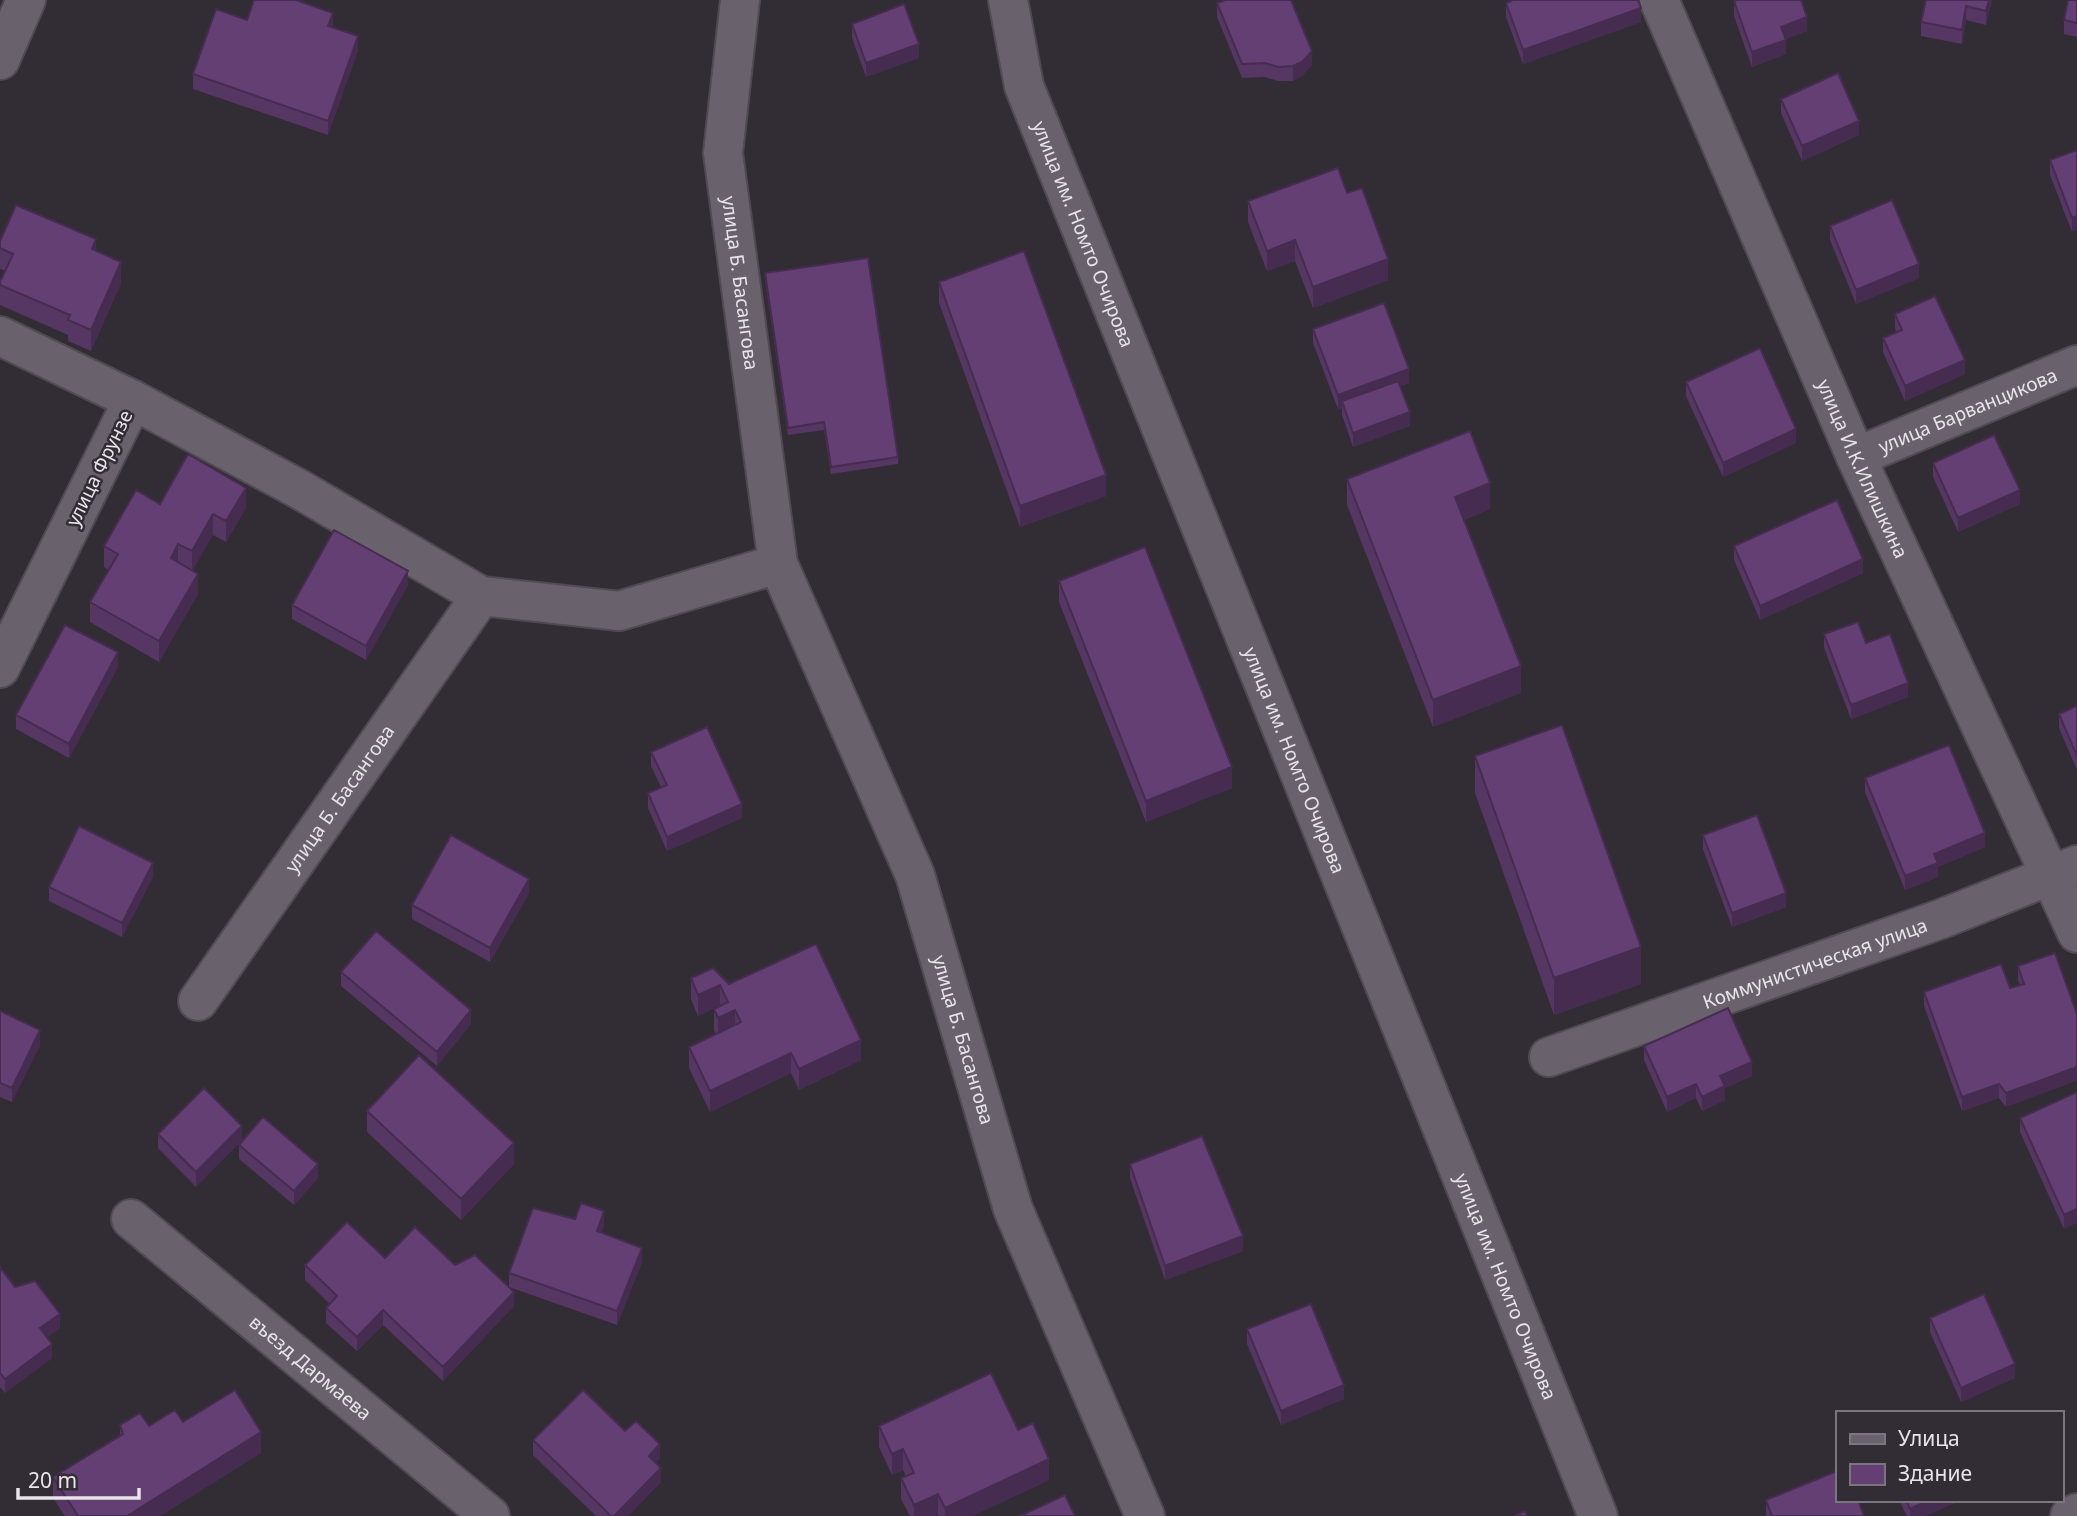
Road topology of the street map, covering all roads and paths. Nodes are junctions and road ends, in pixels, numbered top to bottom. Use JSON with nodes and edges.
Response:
{"nodes":[{"id":1,"x":26,"y":0,"type":"edge"},
{"id":2,"x":740,"y":0,"type":"edge"},
{"id":3,"x":1008,"y":0,"type":"edge"},
{"id":4,"x":1659,"y":0,"type":"edge"},
{"id":5,"x":0,"y":60,"type":"edge"},
{"id":6,"x":0,"y":336,"type":"edge"},
{"id":7,"x":2077,"y":365,"type":"edge"},
{"id":8,"x":133,"y":400,"type":"junction"},
{"id":9,"x":1856,"y":457,"type":"junction"},
{"id":10,"x":778,"y":564,"type":"junction"},
{"id":11,"x":481,"y":596,"type":"junction"},
{"id":12,"x":0,"y":668,"type":"edge"},
{"id":13,"x":2064,"y":870,"type":"edge"},
{"id":14,"x":2077,"y":933,"type":"edge"},
{"id":15,"x":198,"y":1000,"type":"dead end"},
{"id":16,"x":1549,"y":1057,"type":"dead end"},
{"id":17,"x":131,"y":1219,"type":"dead end"},
{"id":18,"x":2077,"y":1513,"type":"edge"},
{"id":19,"x":490,"y":1516,"type":"edge"},
{"id":20,"x":1145,"y":1516,"type":"edge"},
{"id":21,"x":1598,"y":1516,"type":"edge"},
{"id":22,"x":2070,"y":1516,"type":"edge"}],
"edges":[{"from":1,"to":5,"type":"street"},
{"from":2,"to":10,"type":"street","name":"улица Б. Басангова"},
{"from":3,"to":21,"type":"street","name":"улица им. Номто Очирова"},
{"from":4,"to":9,"type":"street","name":"улица И.К.Илишкина"},
{"from":6,"to":8,"type":"street","name":"улица Фрунзе"},
{"from":7,"to":9,"type":"street","name":"улица Барванцикова"},
{"from":8,"to":11,"type":"street"},
{"from":8,"to":12,"type":"street","name":"улица Фрунзе"},
{"from":9,"to":13,"type":"street","name":"улица И.К.Илишкина"},
{"from":10,"to":11,"type":"street"},
{"from":10,"to":20,"type":"street","name":"улица Б. Басангова"},
{"from":11,"to":15,"type":"street","name":"улица Б. Басангова"},
{"from":13,"to":14,"type":"street","name":"улица И.К.Илишкина"},
{"from":13,"to":16,"type":"street","name":"Коммунистическая улица"},
{"from":17,"to":19,"type":"street","name":"въезд Дармаева"},
{"from":18,"to":22,"type":"street"}]}
